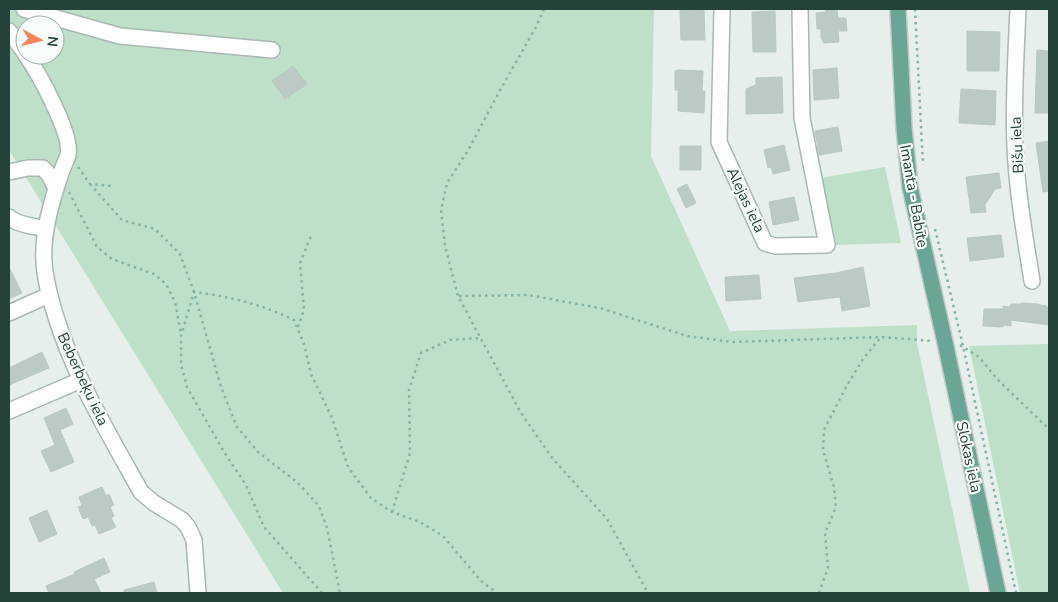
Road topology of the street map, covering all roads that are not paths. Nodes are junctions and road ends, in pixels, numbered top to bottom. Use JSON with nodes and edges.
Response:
{"nodes":[{"id":1,"x":24,"y":9,"type":"edge"},
{"id":2,"x":722,"y":9,"type":"edge"},
{"id":3,"x":800,"y":9,"type":"edge"},
{"id":4,"x":898,"y":9,"type":"edge"},
{"id":5,"x":1018,"y":9,"type":"edge"},
{"id":6,"x":272,"y":50,"type":"dead end"},
{"id":7,"x":34,"y":65,"type":"edge"},
{"id":8,"x":9,"y":172,"type":"edge"},
{"id":9,"x":58,"y":182,"type":"junction"},
{"id":10,"x":9,"y":217,"type":"edge"},
{"id":11,"x":46,"y":229,"type":"junction"},
{"id":12,"x":1032,"y":281,"type":"dead end"},
{"id":13,"x":49,"y":295,"type":"junction"},
{"id":14,"x":9,"y":313,"type":"edge"},
{"id":15,"x":940,"y":321,"type":"joint"},
{"id":16,"x":81,"y":380,"type":"junction"},
{"id":17,"x":9,"y":411,"type":"edge"},
{"id":18,"x":198,"y":593,"type":"edge"},
{"id":19,"x":998,"y":593,"type":"edge"}],
"edges":[{"from":1,"to":6,"type":"street"},
{"from":2,"to":3,"type":"street","name":"Alejas iela"},
{"from":4,"to":15,"type":"main road","name":"Imanta - Babīte"},
{"from":5,"to":12,"type":"street","name":"Bišu iela"},
{"from":7,"to":9,"type":"street","name":"Beberbeķu iela"},
{"from":8,"to":9,"type":"street"},
{"from":9,"to":11,"type":"street","name":"Beberbeķu iela"},
{"from":10,"to":11,"type":"street"},
{"from":11,"to":13,"type":"street","name":"Beberbeķu iela"},
{"from":13,"to":14,"type":"street"},
{"from":13,"to":16,"type":"street","name":"Beberbeķu iela"},
{"from":15,"to":19,"type":"main road","name":"Slokas iela"},
{"from":16,"to":17,"type":"street"},
{"from":16,"to":18,"type":"street","name":"Beberbeķu iela"}]}
